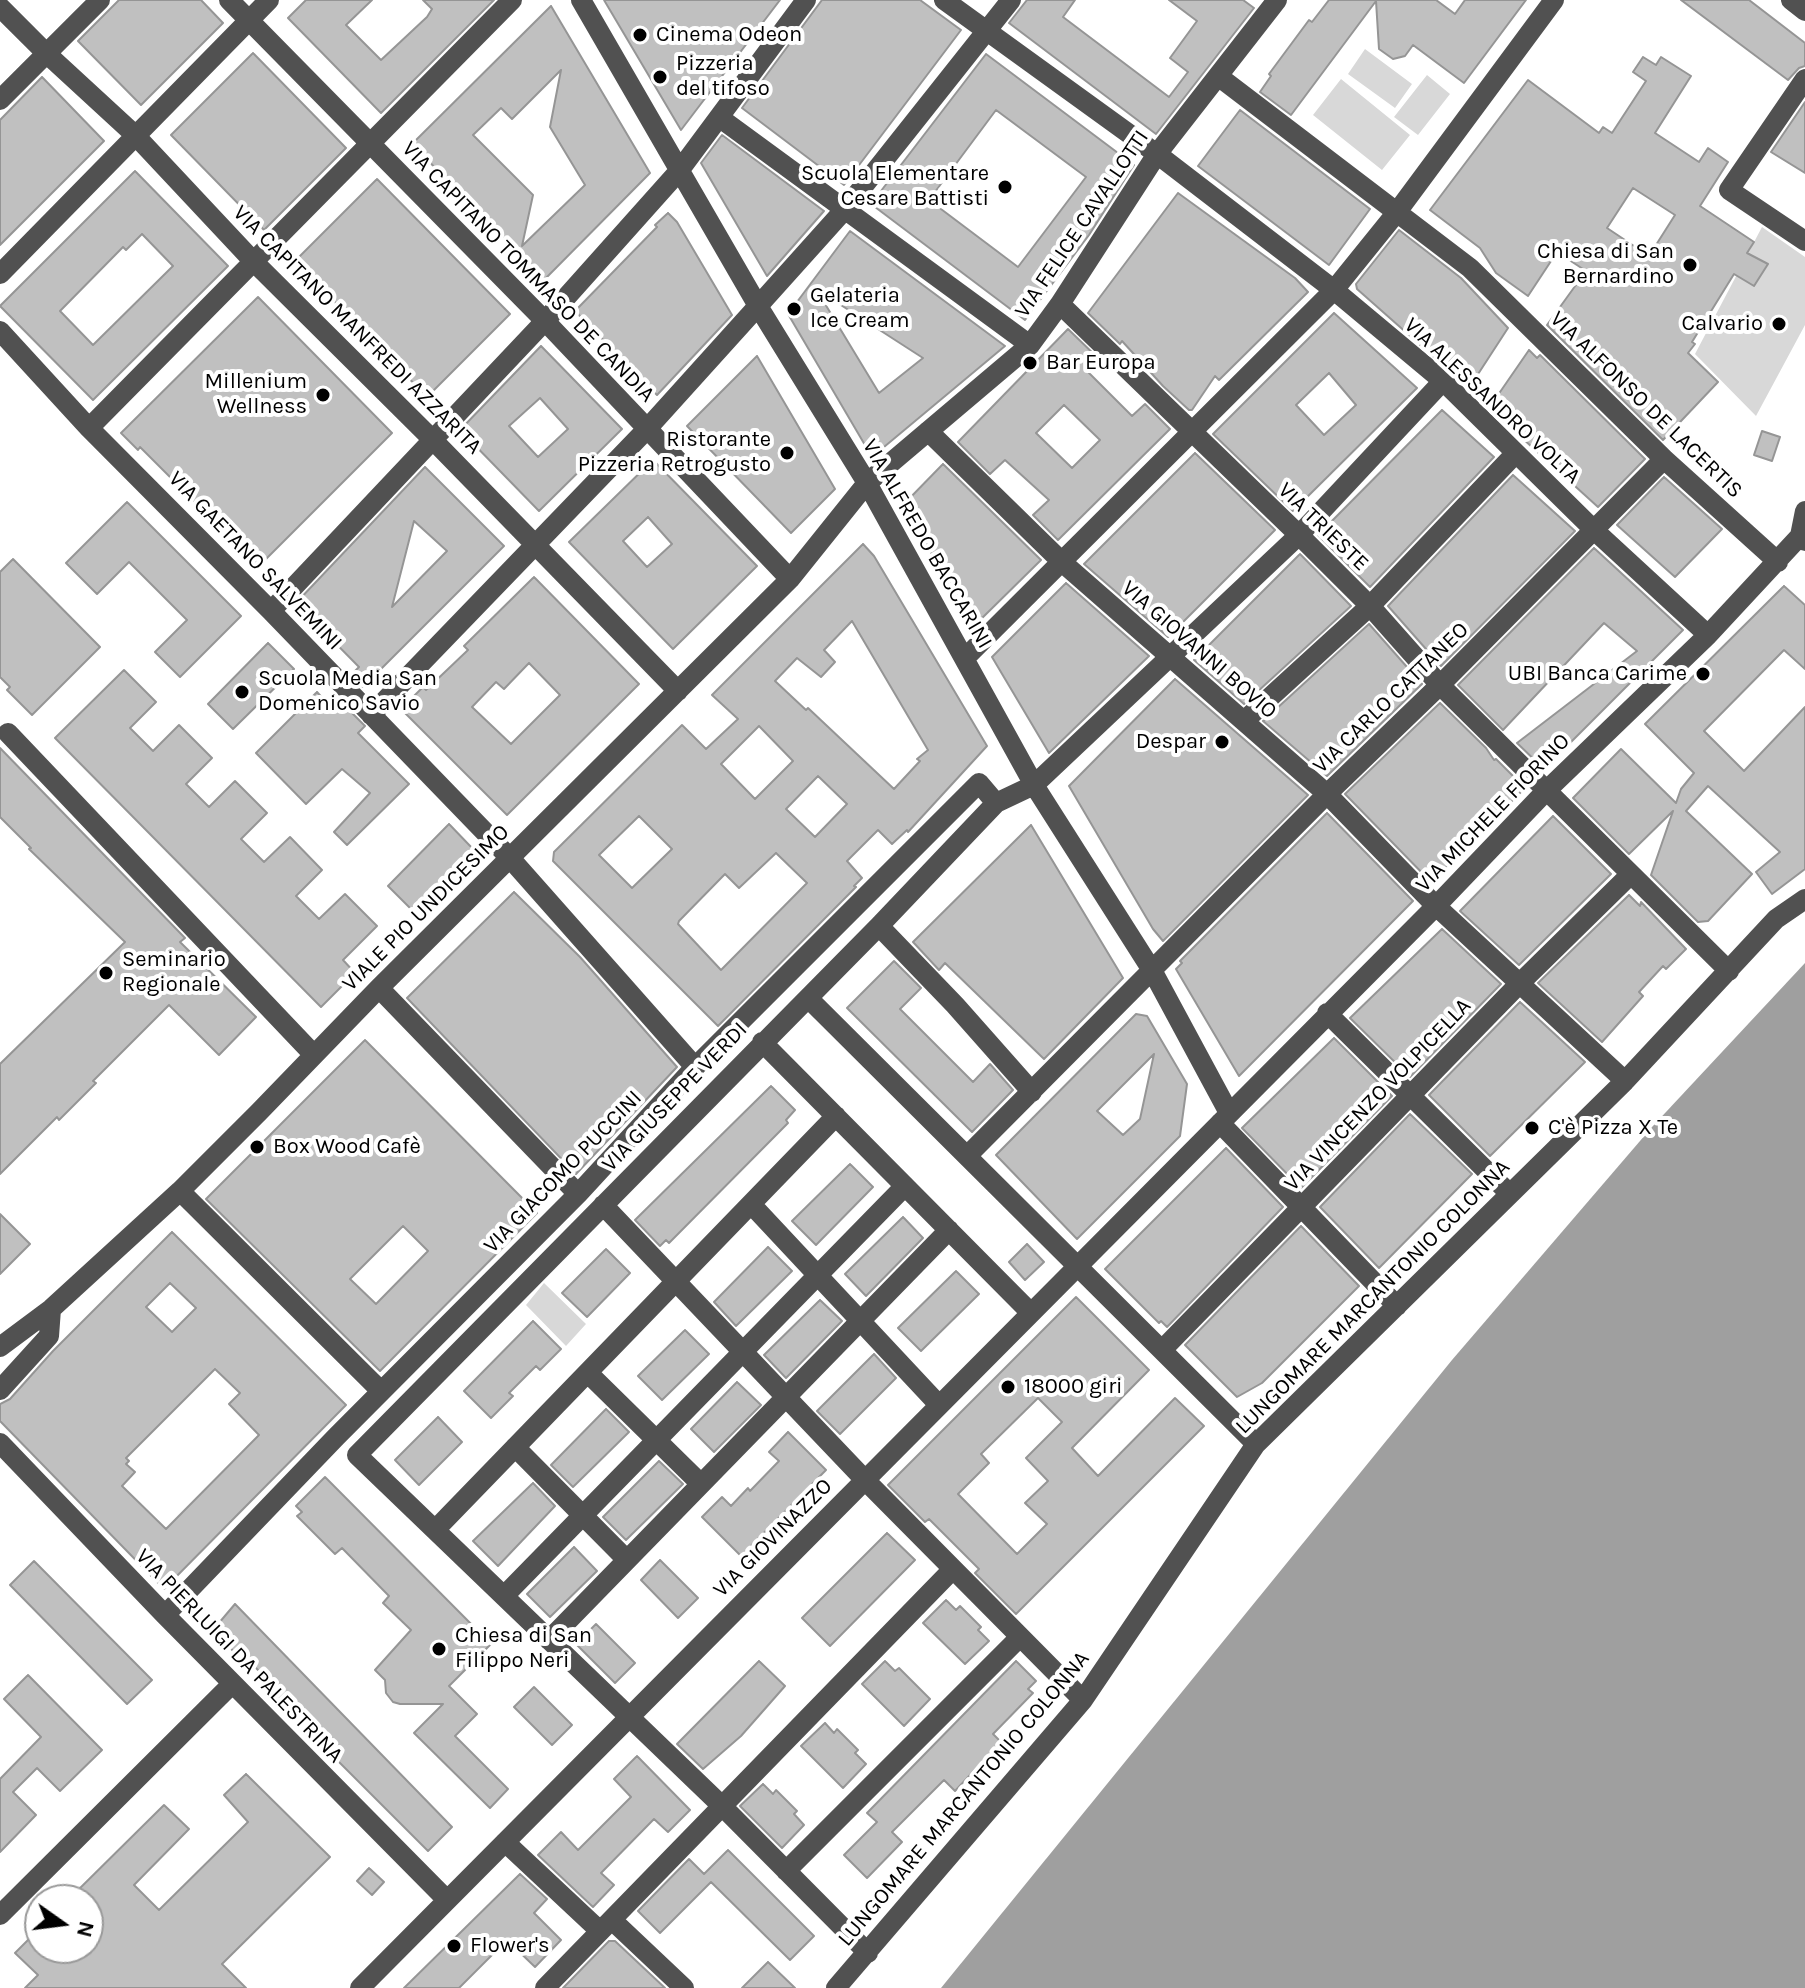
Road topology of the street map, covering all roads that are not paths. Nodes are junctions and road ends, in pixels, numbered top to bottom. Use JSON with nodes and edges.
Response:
{"nodes":[{"id":1,"x":100,"y":0,"type":"edge"},
{"id":2,"x":229,"y":0,"type":"edge"},
{"id":3,"x":269,"y":0,"type":"edge"},
{"id":4,"x":512,"y":0,"type":"edge"},
{"id":5,"x":581,"y":0,"type":"edge"},
{"id":6,"x":806,"y":0,"type":"edge"},
{"id":7,"x":944,"y":0,"type":"edge"},
{"id":8,"x":1011,"y":0,"type":"edge"},
{"id":9,"x":1277,"y":0,"type":"edge"},
{"id":10,"x":1554,"y":0,"type":"edge"},
{"id":11,"x":1791,"y":0,"type":"edge"},
{"id":12,"x":0,"y":7,"type":"edge"},
{"id":13,"x":1805,"y":11,"type":"edge"},
{"id":14,"x":248,"y":21,"type":"junction"},
{"id":15,"x":987,"y":33,"type":"junction"},
{"id":16,"x":47,"y":54,"type":"junction"},
{"id":17,"x":1218,"y":76,"type":"junction"},
{"id":18,"x":1805,"y":79,"type":"edge"},
{"id":19,"x":0,"y":100,"type":"edge"},
{"id":20,"x":720,"y":118,"type":"junction"},
{"id":21,"x":135,"y":135,"type":"junction"},
{"id":22,"x":371,"y":144,"type":"junction"},
{"id":23,"x":1157,"y":154,"type":"junction"},
{"id":24,"x":679,"y":171,"type":"junction"},
{"id":25,"x":846,"y":208,"type":"junction"},
{"id":26,"x":1397,"y":212,"type":"junction"},
{"id":27,"x":1805,"y":241,"type":"edge"},
{"id":28,"x":254,"y":262,"type":"junction"},
{"id":29,"x":0,"y":274,"type":"edge"},
{"id":30,"x":1334,"y":290,"type":"junction"},
{"id":31,"x":1060,"y":304,"type":"junction"},
{"id":32,"x":758,"y":306,"type":"junction"},
{"id":33,"x":545,"y":321,"type":"junction"},
{"id":34,"x":0,"y":331,"type":"edge"},
{"id":35,"x":1030,"y":345,"type":"junction"},
{"id":36,"x":1443,"y":381,"type":"junction"},
{"id":37,"x":89,"y":428,"type":"junction"},
{"id":38,"x":646,"y":430,"type":"junction"},
{"id":39,"x":928,"y":431,"type":"junction"},
{"id":40,"x":1192,"y":434,"type":"junction"},
{"id":41,"x":433,"y":440,"type":"junction"},
{"id":42,"x":1515,"y":454,"type":"junction"},
{"id":43,"x":1664,"y":459,"type":"junction"},
{"id":44,"x":867,"y":483,"type":"junction"},
{"id":45,"x":1805,"y":511,"type":"edge"},
{"id":46,"x":1594,"y":530,"type":"junction"},
{"id":47,"x":1299,"y":535,"type":"junction"},
{"id":48,"x":1802,"y":539,"type":"edge"},
{"id":49,"x":535,"y":545,"type":"junction"},
{"id":50,"x":1778,"y":562,"type":"junction"},
{"id":51,"x":1063,"y":563,"type":"junction"},
{"id":52,"x":790,"y":579,"type":"junction"},
{"id":53,"x":1370,"y":606,"type":"junction"},
{"id":54,"x":271,"y":611,"type":"junction"},
{"id":55,"x":1708,"y":635,"type":"junction"},
{"id":56,"x":1170,"y":656,"type":"junction"},
{"id":57,"x":965,"y":658,"type":"junction"},
{"id":58,"x":1440,"y":685,"type":"junction"},
{"id":59,"x":678,"y":691,"type":"junction"},
{"id":60,"x":371,"y":715,"type":"junction"},
{"id":61,"x":1244,"y":721,"type":"junction"},
{"id":62,"x":8,"y":733,"type":"dead end"},
{"id":63,"x":1034,"y":785,"type":"junction"},
{"id":64,"x":1546,"y":791,"type":"junction"},
{"id":65,"x":1327,"y":794,"type":"junction"},
{"id":66,"x":996,"y":803,"type":"junction"},
{"id":67,"x":510,"y":858,"type":"junction"},
{"id":68,"x":1630,"y":875,"type":"junction"},
{"id":69,"x":1805,"y":899,"type":"edge"},
{"id":70,"x":1436,"y":906,"type":"junction"},
{"id":71,"x":879,"y":926,"type":"junction"},
{"id":72,"x":1729,"y":971,"type":"junction"},
{"id":73,"x":1153,"y":972,"type":"junction"},
{"id":74,"x":1520,"y":983,"type":"junction"},
{"id":75,"x":379,"y":988,"type":"junction"},
{"id":76,"x":808,"y":998,"type":"junction"},
{"id":77,"x":1327,"y":1013,"type":"junction"},
{"id":78,"x":762,"y":1042,"type":"junction"},
{"id":79,"x":314,"y":1055,"type":"junction"},
{"id":80,"x":695,"y":1067,"type":"junction"},
{"id":81,"x":1625,"y":1081,"type":"junction"},
{"id":82,"x":1032,"y":1092,"type":"junction"},
{"id":83,"x":1410,"y":1096,"type":"junction"},
{"id":84,"x":836,"y":1116,"type":"junction"},
{"id":85,"x":1224,"y":1118,"type":"junction"},
{"id":86,"x":967,"y":1156,"type":"junction"},
{"id":87,"x":905,"y":1186,"type":"junction"},
{"id":88,"x":180,"y":1191,"type":"junction"},
{"id":89,"x":578,"y":1194,"type":"junction"},
{"id":90,"x":1510,"y":1194,"type":"junction"},
{"id":91,"x":751,"y":1204,"type":"junction"},
{"id":92,"x":603,"y":1205,"type":"junction"},
{"id":93,"x":1303,"y":1207,"type":"junction"},
{"id":94,"x":949,"y":1230,"type":"junction"},
{"id":95,"x":1077,"y":1266,"type":"junction"},
{"id":96,"x":818,"y":1275,"type":"junction"},
{"id":97,"x":676,"y":1282,"type":"junction"},
{"id":98,"x":1397,"y":1306,"type":"junction"},
{"id":99,"x":51,"y":1309,"type":"junction"},
{"id":100,"x":1031,"y":1313,"type":"junction"},
{"id":101,"x":861,"y":1320,"type":"junction"},
{"id":102,"x":0,"y":1347,"type":"edge"},
{"id":103,"x":1162,"y":1350,"type":"junction"},
{"id":104,"x":743,"y":1352,"type":"junction"},
{"id":105,"x":588,"y":1373,"type":"junction"},
{"id":106,"x":0,"y":1390,"type":"edge"},
{"id":107,"x":381,"y":1391,"type":"junction"},
{"id":108,"x":786,"y":1397,"type":"junction"},
{"id":109,"x":939,"y":1405,"type":"junction"},
{"id":110,"x":656,"y":1440,"type":"junction"},
{"id":111,"x":0,"y":1443,"type":"edge"},
{"id":112,"x":1256,"y":1444,"type":"junction"},
{"id":113,"x":515,"y":1447,"type":"junction"},
{"id":114,"x":865,"y":1480,"type":"junction"},
{"id":115,"x":701,"y":1484,"type":"junction"},
{"id":116,"x":583,"y":1515,"type":"junction"},
{"id":117,"x":435,"y":1530,"type":"junction"},
{"id":118,"x":627,"y":1560,"type":"junction"},
{"id":119,"x":953,"y":1569,"type":"junction"},
{"id":120,"x":504,"y":1596,"type":"junction"},
{"id":121,"x":165,"y":1615,"type":"junction"},
{"id":122,"x":1020,"y":1637,"type":"junction"},
{"id":123,"x":549,"y":1640,"type":"junction"},
{"id":124,"x":232,"y":1684,"type":"junction"},
{"id":125,"x":1083,"y":1700,"type":"junction"},
{"id":126,"x":629,"y":1717,"type":"junction"},
{"id":127,"x":722,"y":1806,"type":"junction"},
{"id":128,"x":505,"y":1842,"type":"junction"},
{"id":129,"x":786,"y":1871,"type":"junction"},
{"id":130,"x":447,"y":1900,"type":"junction"},
{"id":131,"x":0,"y":1915,"type":"edge"},
{"id":132,"x":606,"y":1925,"type":"junction"},
{"id":133,"x":868,"y":1953,"type":"junction"},
{"id":134,"x":361,"y":1988,"type":"edge"},
{"id":135,"x":545,"y":1988,"type":"edge"},
{"id":136,"x":684,"y":1988,"type":"edge"},
{"id":137,"x":836,"y":1988,"type":"edge"}],
"edges":[{"from":1,"to":16,"type":"street"},
{"from":2,"to":14,"type":"street","name":"VIA CAPITANO TOMMASO DE CANDIA"},
{"from":3,"to":14,"type":"street"},
{"from":4,"to":22,"type":"street"},
{"from":5,"to":24,"type":"street","name":"VIA ALFREDO BACCARINI"},
{"from":6,"to":20,"type":"street"},
{"from":7,"to":15,"type":"street","name":"VIA ALESSANDRO VOLTA"},
{"from":8,"to":15,"type":"street"},
{"from":9,"to":17,"type":"street","name":"VIA FELICE CAVALLOTTI"},
{"from":10,"to":26,"type":"street"},
{"from":11,"to":13,"type":"street"},
{"from":12,"to":16,"type":"street","name":"VIA CAPITANO MANFREDI AZZARITA"},
{"from":14,"to":21,"type":"street"},
{"from":14,"to":22,"type":"street","name":"VIA CAPITANO TOMMASO DE CANDIA"},
{"from":15,"to":23,"type":"street","name":"VIA ALESSANDRO VOLTA"},
{"from":15,"to":25,"type":"street"},
{"from":16,"to":19,"type":"street"},
{"from":16,"to":21,"type":"street","name":"VIA CAPITANO MANFREDI AZZARITA"},
{"from":17,"to":23,"type":"street","name":"VIA FELICE CAVALLOTTI"},
{"from":17,"to":26,"type":"street","name":"VIA ALFONSO DE LACERTIS"},
{"from":18,"to":27,"type":"street"},
{"from":20,"to":24,"type":"street"},
{"from":20,"to":25,"type":"street"},
{"from":21,"to":28,"type":"street","name":"VIA CAPITANO MANFREDI AZZARITA"},
{"from":21,"to":29,"type":"street"},
{"from":22,"to":28,"type":"street"},
{"from":22,"to":33,"type":"street","name":"VIA CAPITANO TOMMASO DE CANDIA"},
{"from":23,"to":30,"type":"street","name":"VIA ALESSANDRO VOLTA"},
{"from":23,"to":31,"type":"street","name":"VIA FELICE CAVALLOTTI"},
{"from":24,"to":32,"type":"street","name":"VIA ALFREDO BACCARINI"},
{"from":24,"to":33,"type":"street"},
{"from":25,"to":32,"type":"street"},
{"from":25,"to":35,"type":"street"},
{"from":26,"to":30,"type":"street"},
{"from":26,"to":43,"type":"street","name":"VIA ALFONSO DE LACERTIS"},
{"from":28,"to":37,"type":"street"},
{"from":28,"to":41,"type":"street","name":"VIA CAPITANO MANFREDI AZZARITA"},
{"from":30,"to":36,"type":"street","name":"VIA ALESSANDRO VOLTA"},
{"from":30,"to":40,"type":"street"},
{"from":31,"to":35,"type":"street","name":"VIA FELICE CAVALLOTTI"},
{"from":31,"to":40,"type":"street","name":"VIA TRIESTE"},
{"from":32,"to":38,"type":"street"},
{"from":32,"to":44,"type":"street","name":"VIA ALFREDO BACCARINI"},
{"from":33,"to":38,"type":"street","name":"VIA CAPITANO TOMMASO DE CANDIA"},
{"from":33,"to":41,"type":"street"},
{"from":34,"to":37,"type":"street","name":"VIA GAETANO SALVEMINI"},
{"from":35,"to":39,"type":"street","name":"VIA FELICE CAVALLOTTI"},
{"from":36,"to":42,"type":"street","name":"VIA ALESSANDRO VOLTA"},
{"from":36,"to":47,"type":"street","name":"VIA GIUSEPPE VERDI"},
{"from":37,"to":54,"type":"street","name":"VIA GAETANO SALVEMINI"},
{"from":38,"to":49,"type":"street"},
{"from":38,"to":52,"type":"street","name":"VIA CAPITANO TOMMASO DE CANDIA"},
{"from":39,"to":44,"type":"street","name":"VIA FELICE CAVALLOTTI"},
{"from":39,"to":51,"type":"street","name":"VIA GIOVANNI BOVIO"},
{"from":40,"to":47,"type":"street","name":"VIA TRIESTE"},
{"from":40,"to":51,"type":"street"},
{"from":41,"to":49,"type":"street","name":"VIA CAPITANO MANFREDI AZZARITA"},
{"from":41,"to":54,"type":"street"},
{"from":42,"to":46,"type":"street","name":"VIA ALESSANDRO VOLTA"},
{"from":42,"to":53,"type":"street"},
{"from":43,"to":46,"type":"street","name":"VIA CARLO CATTANEO"},
{"from":43,"to":50,"type":"street","name":"VIA ALFONSO DE LACERTIS"},
{"from":44,"to":52,"type":"street","name":"VIALE PIO UNDICESIMO"},
{"from":44,"to":57,"type":"street","name":"VIA ALFREDO BACCARINI"},
{"from":45,"to":48,"type":"street"},
{"from":46,"to":55,"type":"street","name":"VIA ALESSANDRO VOLTA"},
{"from":46,"to":58,"type":"street","name":"VIA CARLO CATTANEO"},
{"from":47,"to":53,"type":"street","name":"VIA TRIESTE"},
{"from":47,"to":56,"type":"street","name":"VIA GIUSEPPE VERDI"},
{"from":48,"to":50,"type":"street","name":"VIA MICHELE FIORINO"},
{"from":49,"to":59,"type":"street","name":"VIA CAPITANO MANFREDI AZZARITA"},
{"from":49,"to":60,"type":"street"},
{"from":50,"to":55,"type":"street","name":"VIA MICHELE FIORINO"},
{"from":51,"to":56,"type":"street","name":"VIA GIOVANNI BOVIO"},
{"from":51,"to":57,"type":"street"},
{"from":52,"to":59,"type":"street","name":"VIALE PIO UNDICESIMO"},
{"from":53,"to":58,"type":"street","name":"VIA TRIESTE"},
{"from":53,"to":61,"type":"street"},
{"from":54,"to":60,"type":"street","name":"VIA GAETANO SALVEMINI"},
{"from":55,"to":64,"type":"street","name":"VIA MICHELE FIORINO"},
{"from":56,"to":61,"type":"street","name":"VIA GIOVANNI BOVIO"},
{"from":56,"to":63,"type":"street","name":"VIA GIUSEPPE VERDI"},
{"from":57,"to":63,"type":"street","name":"VIA ALFREDO BACCARINI"},
{"from":58,"to":64,"type":"street","name":"VIA TRIESTE"},
{"from":58,"to":65,"type":"street","name":"VIA CARLO CATTANEO"},
{"from":59,"to":67,"type":"street","name":"VIALE PIO UNDICESIMO"},
{"from":60,"to":67,"type":"street","name":"VIA GAETANO SALVEMINI"},
{"from":61,"to":65,"type":"street","name":"VIA GIOVANNI BOVIO"},
{"from":62,"to":79,"type":"street"},
{"from":63,"to":66,"type":"street","name":"VIA GIUSEPPE VERDI"},
{"from":63,"to":73,"type":"street","name":"VIA ALFREDO BACCARINI"},
{"from":64,"to":68,"type":"street","name":"VIA TRIESTE"},
{"from":64,"to":70,"type":"street","name":"VIA MICHELE FIORINO"},
{"from":65,"to":70,"type":"street","name":"VIA GIOVANNI BOVIO"},
{"from":65,"to":73,"type":"street","name":"VIA CARLO CATTANEO"},
{"from":66,"to":71,"type":"street","name":"VIA GIUSEPPE VERDI"},
{"from":66,"to":80,"type":"street","name":"VIA GIACOMO PUCCINI"},
{"from":67,"to":75,"type":"street","name":"VIALE PIO UNDICESIMO"},
{"from":67,"to":80,"type":"street","name":"VIA GAETANO SALVEMINI"},
{"from":68,"to":72,"type":"street","name":"VIA TRIESTE"},
{"from":68,"to":74,"type":"street","name":"VIA VINCENZO VOLPICELLA"},
{"from":69,"to":72,"type":"street","name":"LUNGOMARE MARCANTONIO COLONNA"},
{"from":70,"to":74,"type":"street","name":"VIA GIOVANNI BOVIO"},
{"from":70,"to":77,"type":"street","name":"VIA MICHELE FIORINO"},
{"from":71,"to":76,"type":"street","name":"VIA GIUSEPPE VERDI"},
{"from":71,"to":82,"type":"street"},
{"from":72,"to":81,"type":"street","name":"LUNGOMARE MARCANTONIO COLONNA"},
{"from":73,"to":82,"type":"street","name":"VIA CARLO CATTANEO"},
{"from":73,"to":85,"type":"street","name":"VIA ALFREDO BACCARINI"},
{"from":74,"to":81,"type":"street","name":"VIA GIOVANNI BOVIO"},
{"from":74,"to":83,"type":"street","name":"VIA VINCENZO VOLPICELLA"},
{"from":75,"to":79,"type":"street","name":"VIALE PIO UNDICESIMO"},
{"from":75,"to":89,"type":"street"},
{"from":76,"to":78,"type":"street","name":"VIA GIUSEPPE VERDI"},
{"from":76,"to":86,"type":"street"},
{"from":77,"to":83,"type":"street"},
{"from":77,"to":85,"type":"street","name":"VIA MICHELE FIORINO"},
{"from":78,"to":84,"type":"street"},
{"from":78,"to":92,"type":"street","name":"VIA GIUSEPPE VERDI"},
{"from":79,"to":88,"type":"street","name":"VIALE PIO UNDICESIMO"},
{"from":80,"to":89,"type":"street","name":"VIA GIACOMO PUCCINI"},
{"from":81,"to":90,"type":"street","name":"LUNGOMARE MARCANTONIO COLONNA"},
{"from":82,"to":86,"type":"street","name":"VIA CARLO CATTANEO"},
{"from":83,"to":90,"type":"street"},
{"from":83,"to":93,"type":"street","name":"VIA VINCENZO VOLPICELLA"},
{"from":84,"to":87,"type":"street"},
{"from":84,"to":91,"type":"street"},
{"from":85,"to":93,"type":"street","name":"VIA ALFREDO BACCARINI"},
{"from":85,"to":95,"type":"street","name":"VIA GIOVINAZZO"},
{"from":86,"to":95,"type":"street"},
{"from":87,"to":94,"type":"street"},
{"from":87,"to":96,"type":"street"},
{"from":88,"to":99,"type":"street","name":"VIALE PIO UNDICESIMO"},
{"from":88,"to":107,"type":"street"},
{"from":89,"to":107,"type":"street","name":"VIA GIACOMO PUCCINI"},
{"from":90,"to":98,"type":"street","name":"LUNGOMARE MARCANTONIO COLONNA"},
{"from":91,"to":96,"type":"street"},
{"from":91,"to":97,"type":"street"},
{"from":92,"to":97,"type":"street"},
{"from":92,"to":117,"type":"street","name":"VIA GIUSEPPE VERDI"},
{"from":93,"to":98,"type":"street","name":"VIA ALFREDO BACCARINI"},
{"from":93,"to":103,"type":"street","name":"VIA VINCENZO VOLPICELLA"},
{"from":94,"to":100,"type":"street"},
{"from":94,"to":101,"type":"street"},
{"from":95,"to":100,"type":"street","name":"VIA GIOVINAZZO"},
{"from":95,"to":103,"type":"street"},
{"from":96,"to":101,"type":"street"},
{"from":96,"to":104,"type":"street"},
{"from":97,"to":104,"type":"street"},
{"from":97,"to":105,"type":"street"},
{"from":98,"to":112,"type":"street","name":"LUNGOMARE MARCANTONIO COLONNA"},
{"from":99,"to":102,"type":"street","name":"VIALE PIO UNDICESIMO"},
{"from":99,"to":106,"type":"street"},
{"from":100,"to":109,"type":"street","name":"VIA GIOVINAZZO"},
{"from":101,"to":108,"type":"street"},
{"from":101,"to":109,"type":"street"},
{"from":103,"to":112,"type":"street"},
{"from":104,"to":108,"type":"street"},
{"from":104,"to":110,"type":"street"},
{"from":105,"to":110,"type":"street"},
{"from":105,"to":113,"type":"street"},
{"from":107,"to":121,"type":"street","name":"VIA GIACOMO PUCCINI"},
{"from":108,"to":114,"type":"street"},
{"from":108,"to":115,"type":"street"},
{"from":109,"to":114,"type":"street","name":"VIA GIOVINAZZO"},
{"from":110,"to":115,"type":"street"},
{"from":110,"to":116,"type":"street"},
{"from":111,"to":121,"type":"street","name":"VIA PIERLUIGI DA PALESTRINA"},
{"from":112,"to":125,"type":"street","name":"LUNGOMARE MARCANTONIO COLONNA"},
{"from":113,"to":116,"type":"street"},
{"from":113,"to":117,"type":"street"},
{"from":114,"to":119,"type":"street"},
{"from":114,"to":126,"type":"street","name":"VIA GIOVINAZZO"},
{"from":115,"to":118,"type":"street"},
{"from":116,"to":118,"type":"street"},
{"from":116,"to":120,"type":"street"},
{"from":117,"to":120,"type":"street"},
{"from":118,"to":123,"type":"street"},
{"from":119,"to":122,"type":"street"},
{"from":119,"to":127,"type":"street"},
{"from":120,"to":123,"type":"street"},
{"from":121,"to":124,"type":"street","name":"VIA PIERLUIGI DA PALESTRINA"},
{"from":122,"to":125,"type":"street"},
{"from":122,"to":129,"type":"street"},
{"from":123,"to":126,"type":"street"},
{"from":124,"to":130,"type":"street","name":"VIA PIERLUIGI DA PALESTRINA"},
{"from":124,"to":131,"type":"street"},
{"from":125,"to":133,"type":"street","name":"LUNGOMARE MARCANTONIO COLONNA"},
{"from":126,"to":127,"type":"street"},
{"from":126,"to":128,"type":"street","name":"VIA GIOVINAZZO"},
{"from":127,"to":129,"type":"street"},
{"from":127,"to":132,"type":"street"},
{"from":128,"to":130,"type":"street","name":"VIA GIOVINAZZO"},
{"from":128,"to":132,"type":"street"},
{"from":129,"to":133,"type":"street"},
{"from":130,"to":134,"type":"street","name":"VIA GIOVINAZZO"},
{"from":132,"to":135,"type":"street"},
{"from":132,"to":136,"type":"street"},
{"from":133,"to":137,"type":"street","name":"LUNGOMARE MARCANTONIO COLONNA"}]}
